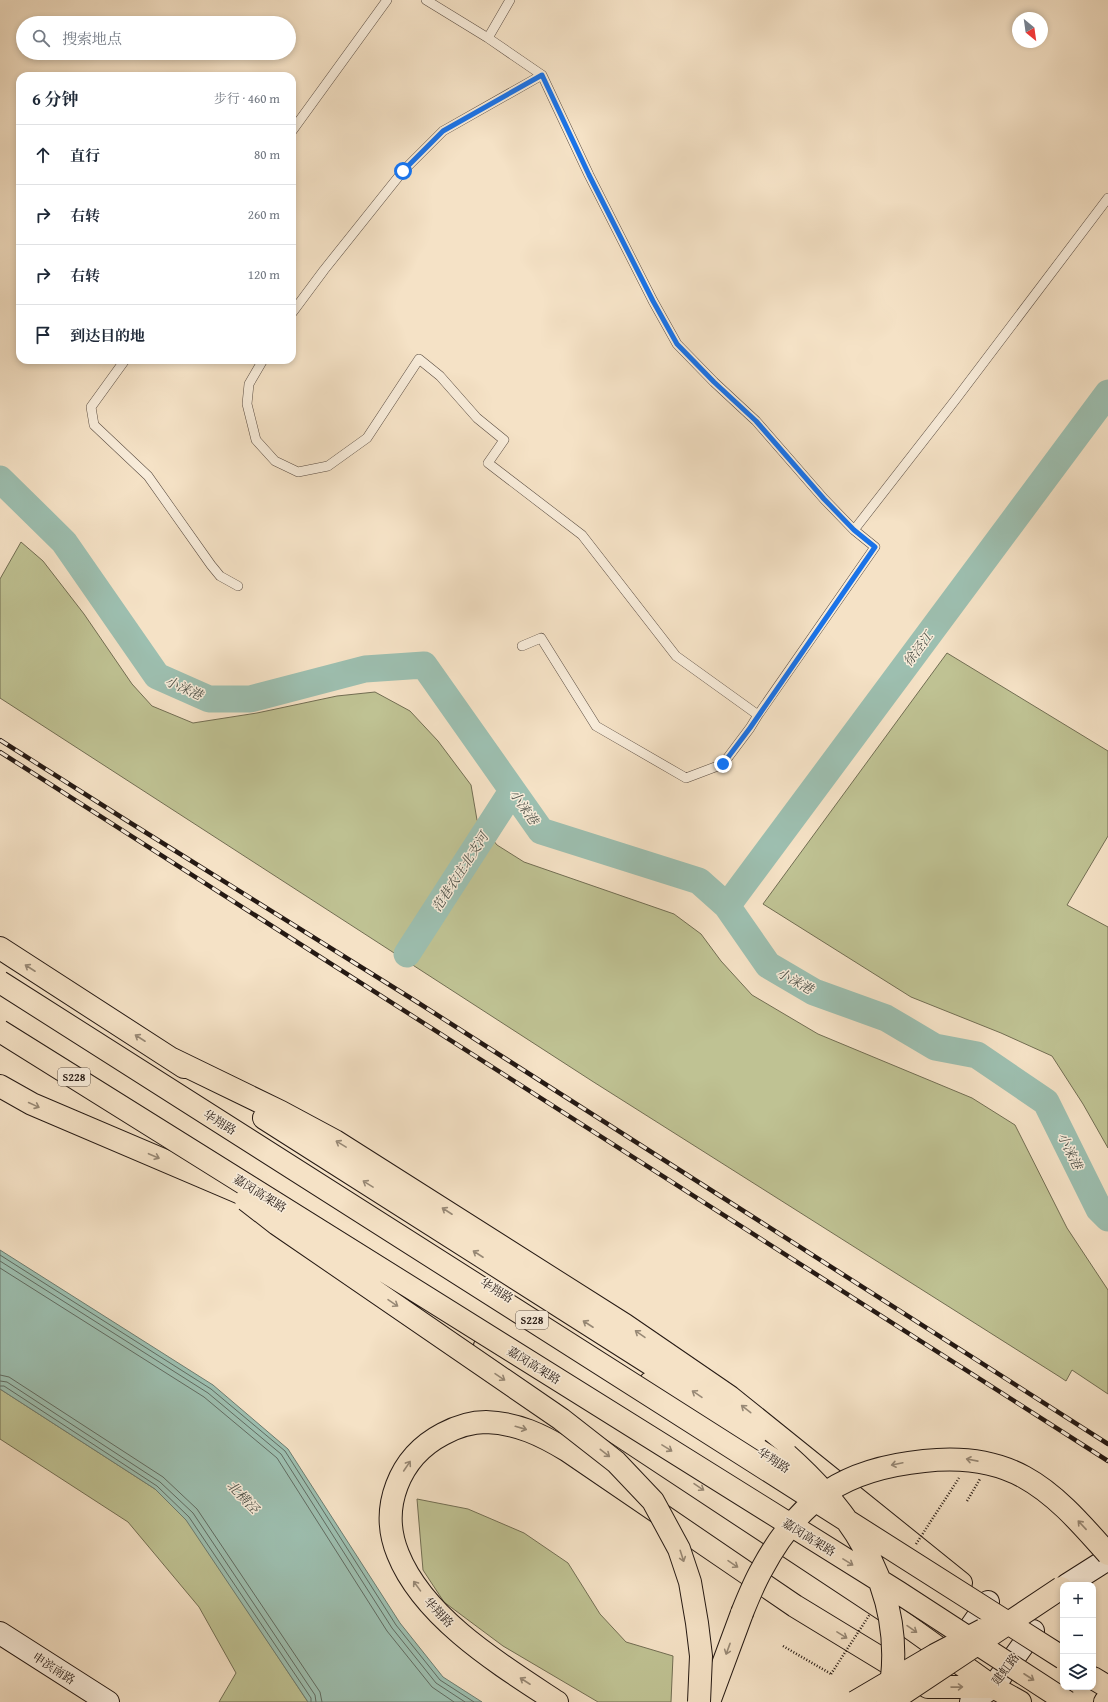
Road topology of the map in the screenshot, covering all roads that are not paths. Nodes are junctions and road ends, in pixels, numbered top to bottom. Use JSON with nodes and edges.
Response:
{"nodes":[{"id":1,"x":387,"y":0,"type":"edge"},
{"id":2,"x":426,"y":0,"type":"edge"},
{"id":3,"x":510,"y":0,"type":"edge"},
{"id":4,"x":488,"y":38,"type":"junction"},
{"id":5,"x":542,"y":75,"type":"junction"},
{"id":6,"x":296,"y":125,"type":"edge"},
{"id":7,"x":1108,"y":198,"type":"edge"},
{"id":8,"x":296,"y":308,"type":"edge"},
{"id":9,"x":122,"y":364,"type":"edge"},
{"id":10,"x":261,"y":364,"type":"edge"},
{"id":11,"x":854,"y":530,"type":"junction"},
{"id":12,"x":238,"y":586,"type":"dead end"},
{"id":13,"x":522,"y":646,"type":"dead end"},
{"id":14,"x":758,"y":715,"type":"junction"},
{"id":15,"x":0,"y":948,"type":"edge"},
{"id":16,"x":0,"y":982,"type":"edge"},
{"id":17,"x":0,"y":986,"type":"edge"},
{"id":18,"x":0,"y":1031,"type":"edge"},
{"id":19,"x":172,"y":1059,"type":"junction"},
{"id":20,"x":0,"y":1086,"type":"edge"},
{"id":21,"x":147,"y":1123,"type":"junction"},
{"id":22,"x":268,"y":1205,"type":"junction"},
{"id":23,"x":1108,"y":1554,"type":"edge"},
{"id":24,"x":1108,"y":1559,"type":"edge"},
{"id":25,"x":1072,"y":1582,"type":"edge"},
{"id":26,"x":961,"y":1583,"type":"junction"},
{"id":27,"x":1060,"y":1589,"type":"edge"},
{"id":28,"x":1060,"y":1590,"type":"edge"},
{"id":29,"x":988,"y":1602,"type":"junction"},
{"id":30,"x":1033,"y":1631,"type":"junction"},
{"id":31,"x":0,"y":1633,"type":"edge"},
{"id":32,"x":1060,"y":1647,"type":"edge"},
{"id":33,"x":951,"y":1656,"type":"junction"},
{"id":34,"x":1060,"y":1656,"type":"edge"},
{"id":35,"x":1096,"y":1669,"type":"edge"},
{"id":36,"x":1108,"y":1676,"type":"edge"},
{"id":37,"x":1096,"y":1680,"type":"edge"},
{"id":38,"x":928,"y":1687,"type":"junction"},
{"id":39,"x":993,"y":1687,"type":"junction"},
{"id":40,"x":1108,"y":1687,"type":"edge"},
{"id":41,"x":1108,"y":1698,"type":"edge"},
{"id":42,"x":108,"y":1702,"type":"edge"},
{"id":43,"x":557,"y":1702,"type":"edge"},
{"id":44,"x":698,"y":1702,"type":"edge"},
{"id":45,"x":709,"y":1702,"type":"edge"},
{"id":46,"x":855,"y":1702,"type":"edge"},
{"id":47,"x":889,"y":1702,"type":"edge"},
{"id":48,"x":908,"y":1702,"type":"edge"},
{"id":49,"x":971,"y":1702,"type":"edge"},
{"id":50,"x":1020,"y":1702,"type":"edge"},
{"id":51,"x":1067,"y":1702,"type":"edge"},
{"id":52,"x":1105,"y":1702,"type":"edge"}],
"edges":[{"from":1,"to":6,"type":"lane"},
{"from":2,"to":4,"type":"lane"},
{"from":3,"to":4,"type":"lane"},
{"from":4,"to":5,"type":"lane"},
{"from":5,"to":8,"type":"lane"},
{"from":5,"to":11,"type":"lane"},
{"from":7,"to":11,"type":"lane"},
{"from":9,"to":12,"type":"lane"},
{"from":10,"to":14,"type":"lane"},
{"from":11,"to":14,"type":"lane"},
{"from":13,"to":14,"type":"lane"},
{"from":19,"to":15,"type":"main road","one_way":true},
{"from":16,"to":34,"type":"main road","number":"S228","bridge":true},
{"from":17,"to":26,"type":"main road","name":"华翔路"},
{"from":18,"to":21,"type":"main road","name":"嘉闵高架路","number":"S228","bridge":true},
{"from":18,"to":22,"type":"main road"},
{"from":26,"to":19,"type":"main road","one_way":true},
{"from":47,"to":19,"type":"main road","one_way":true,"bridge":true},
{"from":20,"to":22,"type":"main road","one_way":true},
{"from":21,"to":44,"type":"main road","one_way":true,"bridge":true},
{"from":21,"to":51,"type":"main road","name":"嘉闵高架路","number":"S228","one_way":true,"bridge":true},
{"from":22,"to":33,"type":"main road","one_way":true},
{"from":23,"to":45,"type":"main road","one_way":true,"bridge":true},
{"from":24,"to":25,"type":"main road"},
{"from":26,"to":29,"type":"main road","name":"华翔路"},
{"from":27,"to":46,"type":"main road","bridge":true},
{"from":28,"to":47,"type":"main road","bridge":true},
{"from":29,"to":30,"type":"main road","name":"华翔路"},
{"from":29,"to":33,"type":"main road"},
{"from":30,"to":32,"type":"main road","name":"华翔路"},
{"from":30,"to":39,"type":"main road","name":"建虹路"},
{"from":31,"to":42,"type":"main road","name":"申滨南路"},
{"from":33,"to":38,"type":"main road"},
{"from":33,"to":39,"type":"main road"},
{"from":35,"to":36,"type":"main road"},
{"from":37,"to":40,"type":"main road"},
{"from":38,"to":39,"type":"main road","one_way":true},
{"from":43,"to":38,"type":"main road","name":"华翔路","one_way":true},
{"from":38,"to":48,"type":"main road"},
{"from":39,"to":49,"type":"main road","name":"建虹路"},
{"from":39,"to":50,"type":"main road"},
{"from":41,"to":52,"type":"main road"}]}
